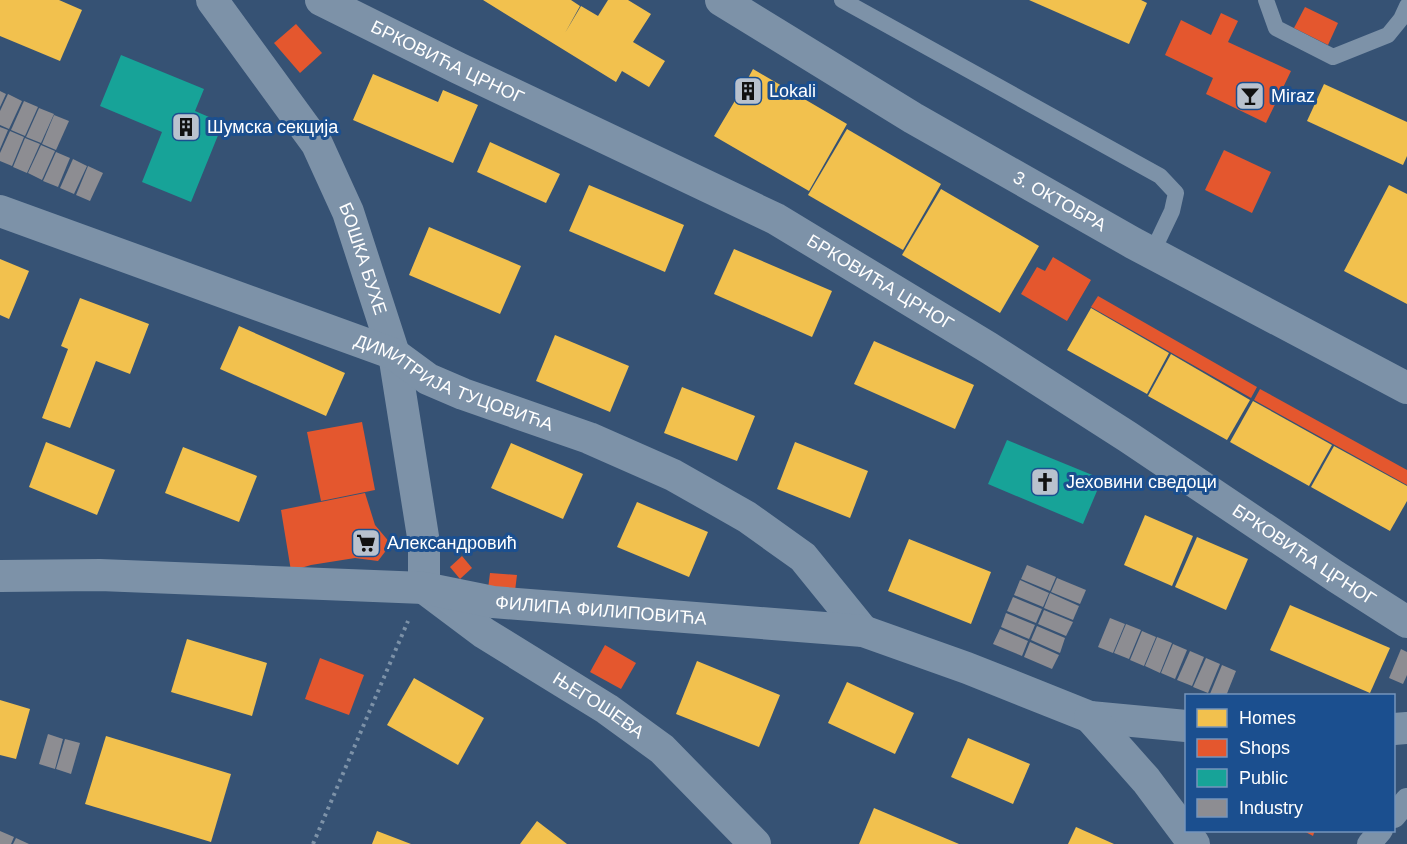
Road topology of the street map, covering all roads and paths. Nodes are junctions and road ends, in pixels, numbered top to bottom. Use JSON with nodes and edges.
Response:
{"nodes":[{"id":1,"x":212,"y":0,"type":"edge"},
{"id":2,"x":321,"y":0,"type":"edge"},
{"id":3,"x":721,"y":0,"type":"edge"},
{"id":4,"x":842,"y":0,"type":"edge"},
{"id":5,"x":1266,"y":0,"type":"edge"},
{"id":6,"x":1407,"y":6,"type":"edge"},
{"id":7,"x":0,"y":211,"type":"edge"},
{"id":8,"x":1152,"y":253,"type":"junction"},
{"id":9,"x":394,"y":354,"type":"junction"},
{"id":10,"x":1407,"y":388,"type":"edge"},
{"id":11,"x":0,"y":576,"type":"edge"},
{"id":12,"x":424,"y":588,"type":"junction"},
{"id":13,"x":1407,"y":622,"type":"edge"},
{"id":14,"x":863,"y":631,"type":"junction"},
{"id":15,"x":1090,"y":717,"type":"junction"},
{"id":16,"x":1185,"y":726,"type":"edge"},
{"id":17,"x":1407,"y":800,"type":"edge"},
{"id":18,"x":1395,"y":815,"type":"edge"},
{"id":19,"x":1380,"y":832,"type":"edge"},
{"id":20,"x":313,"y":844,"type":"edge"},
{"id":21,"x":755,"y":844,"type":"edge"},
{"id":22,"x":1194,"y":844,"type":"edge"},
{"id":23,"x":1369,"y":844,"type":"edge"}],
"edges":[{"from":1,"to":9,"type":"street","name":"БОШКА БУХЕ"},
{"from":2,"to":13,"type":"street","name":"БРКОВИЋА ЦРНОГ"},
{"from":3,"to":8,"type":"street","name":"3. ОКТОБРА"},
{"from":4,"to":8,"type":"lane"},
{"from":5,"to":6,"type":"lane"},
{"from":7,"to":9,"type":"street","name":"ДИМИТРИЈА ТУЦОВИЋА"},
{"from":8,"to":10,"type":"street","name":"3. ОКТОБРА"},
{"from":9,"to":12,"type":"street","name":"БОШКА БУХЕ"},
{"from":9,"to":14,"type":"street","name":"ДИМИТРИЈА ТУЦОВИЋА"},
{"from":11,"to":12,"type":"street","name":"ФИЛИПА ФИЛИПОВИЋА"},
{"from":12,"to":14,"type":"street","name":"ФИЛИПА ФИЛИПОВИЋА"},
{"from":12,"to":20,"type":"path"},
{"from":12,"to":21,"type":"street","name":"ЊЕГОШЕВА"},
{"from":14,"to":15,"type":"street","name":"ФИЛИПА ФИЛИПОВИЋА"},
{"from":15,"to":16,"type":"street","name":"ФИЛИПА ФИЛИПОВИЋА"},
{"from":15,"to":22,"type":"street"},
{"from":17,"to":18,"type":"street"},
{"from":19,"to":23,"type":"street"}]}
